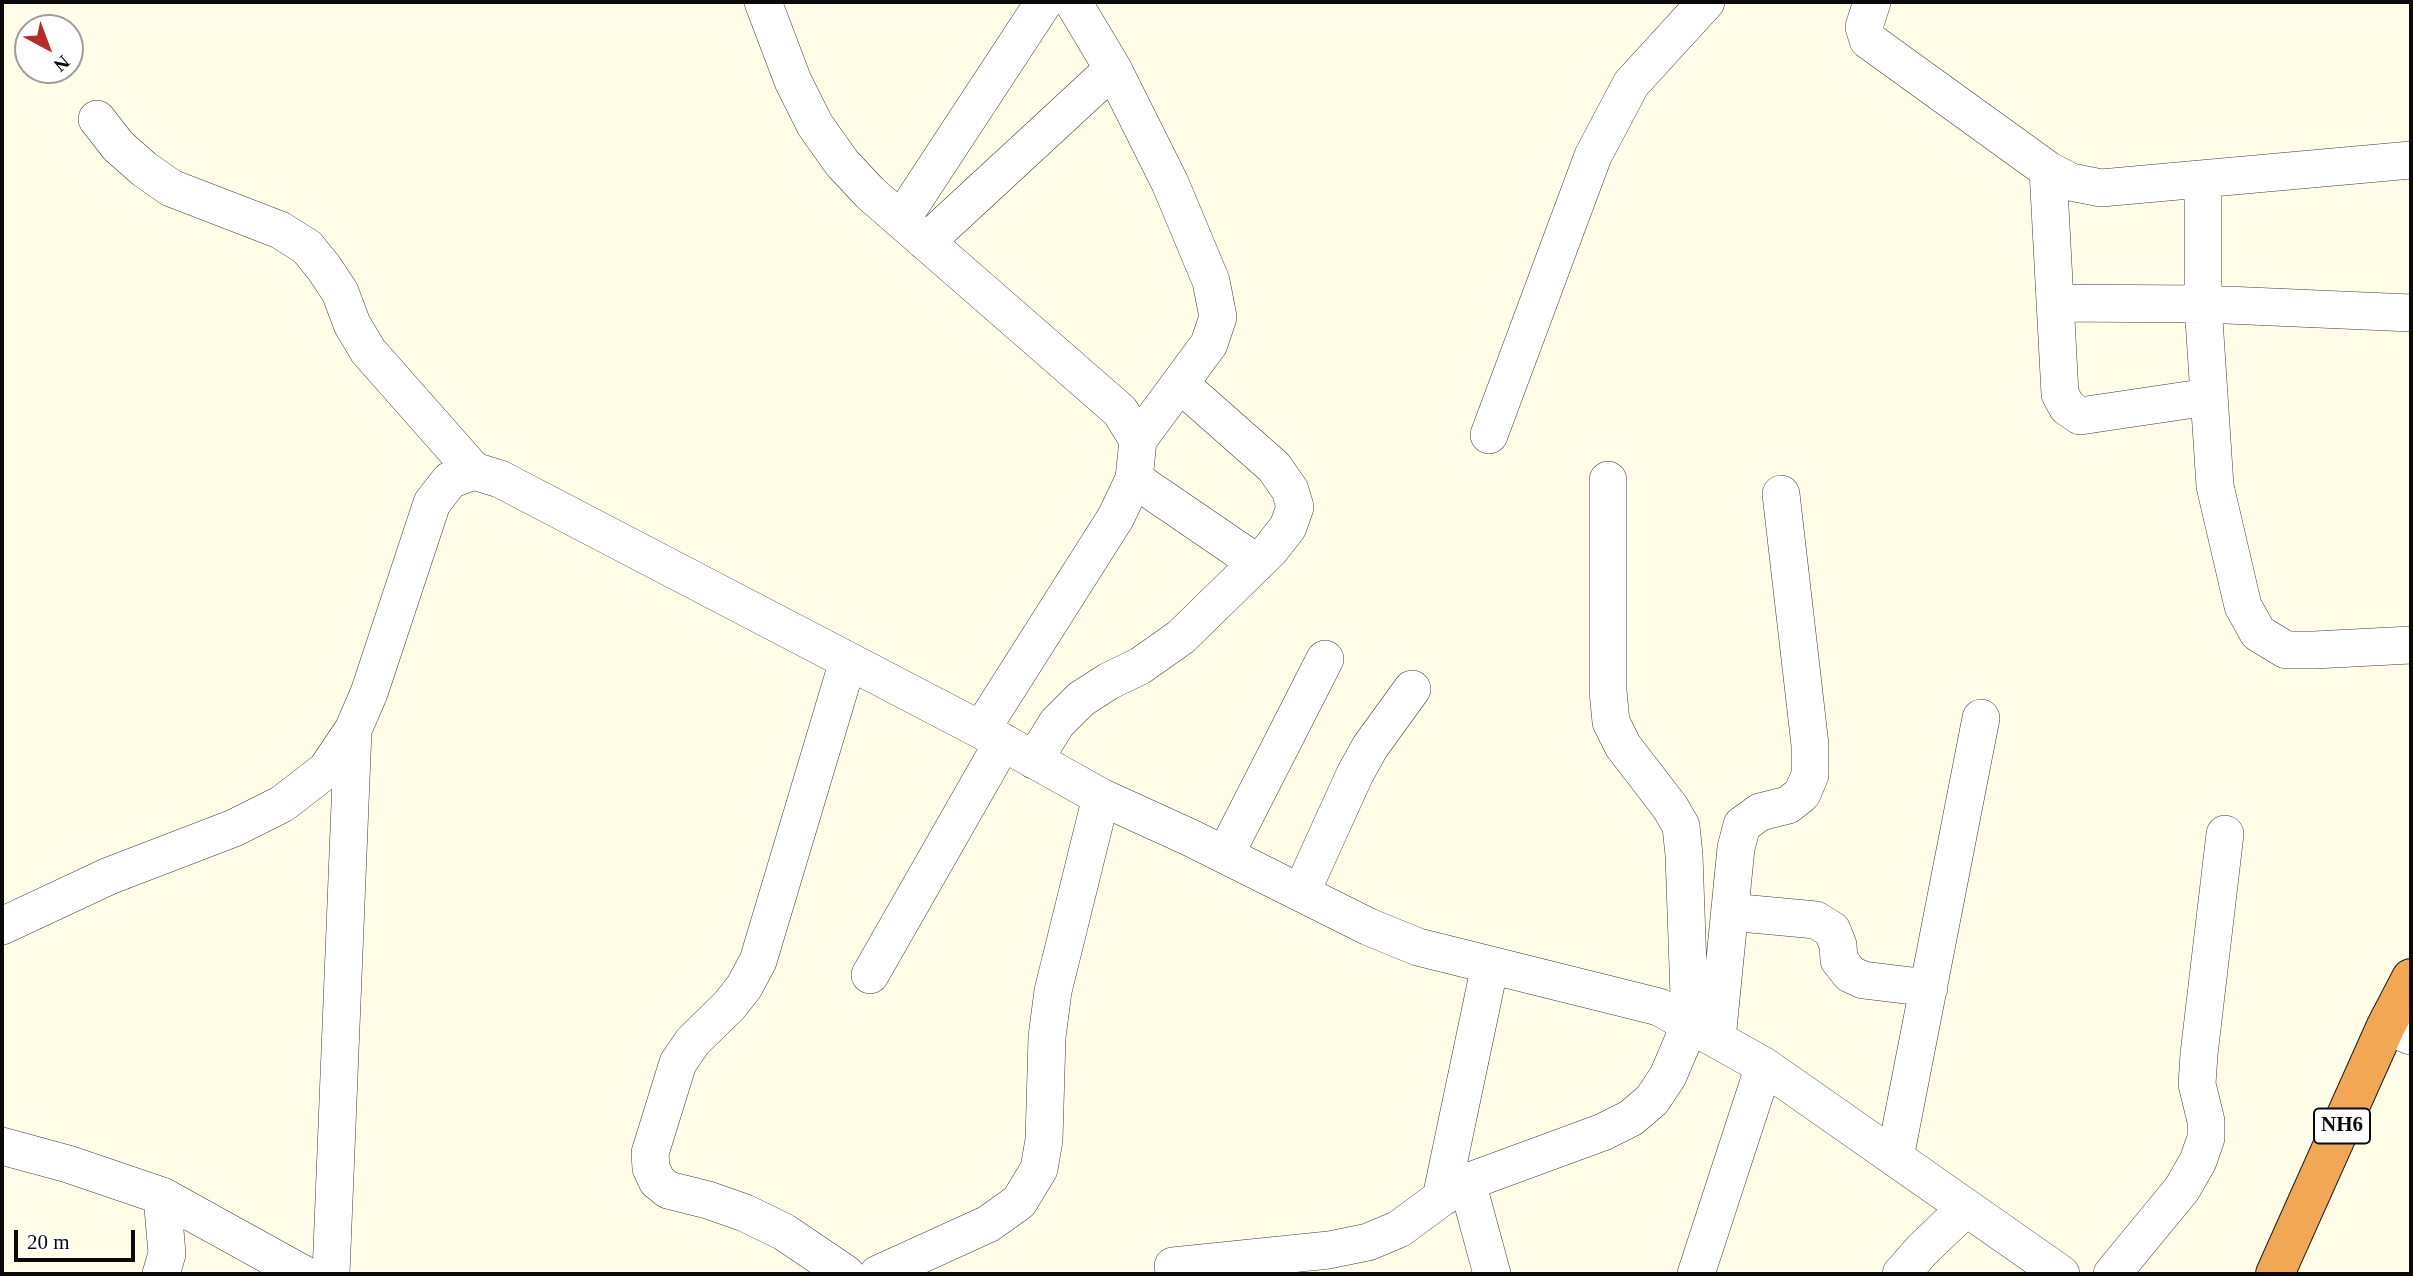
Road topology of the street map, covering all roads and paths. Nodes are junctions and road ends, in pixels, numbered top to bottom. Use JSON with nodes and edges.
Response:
{"nodes":[{"id":1,"x":1044,"y":2,"type":"edge"},
{"id":2,"x":1073,"y":2,"type":"edge"},
{"id":3,"x":1706,"y":2,"type":"edge"},
{"id":4,"x":1872,"y":2,"type":"edge"},
{"id":5,"x":767,"y":3,"type":"edge"},
{"id":6,"x":1113,"y":69,"type":"junction"},
{"id":7,"x":97,"y":119,"type":"dead end"},
{"id":8,"x":2411,"y":160,"type":"edge"},
{"id":9,"x":2048,"y":170,"type":"junction"},
{"id":10,"x":2203,"y":180,"type":"junction"},
{"id":11,"x":913,"y":231,"type":"junction"},
{"id":12,"x":2055,"y":303,"type":"junction"},
{"id":13,"x":2203,"y":304,"type":"junction"},
{"id":14,"x":2411,"y":313,"type":"edge"},
{"id":15,"x":1180,"y":384,"type":"junction"},
{"id":16,"x":2208,"y":397,"type":"junction"},
{"id":17,"x":1489,"y":435,"type":"dead end"},
{"id":18,"x":1138,"y":440,"type":"junction"},
{"id":19,"x":474,"y":471,"type":"junction"},
{"id":20,"x":1134,"y":479,"type":"junction"},
{"id":21,"x":1608,"y":480,"type":"dead end"},
{"id":22,"x":1781,"y":494,"type":"dead end"},
{"id":23,"x":1257,"y":563,"type":"junction"},
{"id":24,"x":2411,"y":645,"type":"edge"},
{"id":25,"x":1325,"y":659,"type":"dead end"},
{"id":26,"x":848,"y":661,"type":"junction"},
{"id":27,"x":1412,"y":690,"type":"dead end"},
{"id":28,"x":1981,"y":718,"type":"dead end"},
{"id":29,"x":353,"y":730,"type":"junction"},
{"id":30,"x":1006,"y":744,"type":"junction"},
{"id":31,"x":1101,"y":797,"type":"junction"},
{"id":32,"x":2225,"y":834,"type":"dead end"},
{"id":33,"x":1225,"y":855,"type":"junction"},
{"id":34,"x":1301,"y":893,"type":"junction"},
{"id":35,"x":1730,"y":912,"type":"junction"},
{"id":36,"x":2,"y":926,"type":"edge"},
{"id":37,"x":1490,"y":965,"type":"junction"},
{"id":38,"x":870,"y":975,"type":"dead end"},
{"id":39,"x":2411,"y":978,"type":"edge"},
{"id":40,"x":1929,"y":988,"type":"junction"},
{"id":41,"x":1703,"y":1031,"type":"junction"},
{"id":42,"x":2399,"y":1031,"type":"edge"},
{"id":43,"x":1764,"y":1066,"type":"junction"},
{"id":44,"x":2,"y":1146,"type":"edge"},
{"id":45,"x":1895,"y":1158,"type":"junction"},
{"id":46,"x":1454,"y":1190,"type":"junction"},
{"id":47,"x":162,"y":1196,"type":"junction"},
{"id":48,"x":1966,"y":1208,"type":"junction"},
{"id":49,"x":1173,"y":1266,"type":"dead end"},
{"id":50,"x":161,"y":1274,"type":"edge"},
{"id":51,"x":303,"y":1274,"type":"edge"},
{"id":52,"x":331,"y":1274,"type":"edge"},
{"id":53,"x":846,"y":1274,"type":"edge"},
{"id":54,"x":878,"y":1274,"type":"edge"},
{"id":55,"x":1492,"y":1274,"type":"edge"},
{"id":56,"x":1696,"y":1274,"type":"edge"},
{"id":57,"x":1901,"y":1274,"type":"edge"},
{"id":58,"x":2061,"y":1274,"type":"edge"},
{"id":59,"x":2112,"y":1274,"type":"edge"},
{"id":60,"x":2275,"y":1274,"type":"edge"}],
"edges":[{"from":1,"to":11,"type":"street"},
{"from":2,"to":6,"type":"street"},
{"from":3,"to":17,"type":"street"},
{"from":4,"to":9,"type":"street"},
{"from":5,"to":11,"type":"street"},
{"from":6,"to":11,"type":"street"},
{"from":6,"to":15,"type":"street"},
{"from":7,"to":19,"type":"street"},
{"from":8,"to":10,"type":"street"},
{"from":9,"to":10,"type":"street"},
{"from":9,"to":12,"type":"street"},
{"from":10,"to":13,"type":"street"},
{"from":11,"to":18,"type":"street"},
{"from":12,"to":13,"type":"street"},
{"from":12,"to":16,"type":"street"},
{"from":13,"to":14,"type":"street"},
{"from":13,"to":16,"type":"street"},
{"from":15,"to":18,"type":"street"},
{"from":15,"to":23,"type":"street"},
{"from":16,"to":24,"type":"street"},
{"from":18,"to":20,"type":"street"},
{"from":19,"to":26,"type":"street"},
{"from":19,"to":29,"type":"street"},
{"from":20,"to":23,"type":"street"},
{"from":20,"to":30,"type":"street"},
{"from":21,"to":41,"type":"street"},
{"from":22,"to":35,"type":"street"},
{"from":23,"to":30,"type":"street"},
{"from":25,"to":33,"type":"street"},
{"from":26,"to":30,"type":"street"},
{"from":26,"to":53,"type":"street"},
{"from":27,"to":34,"type":"street"},
{"from":28,"to":40,"type":"street"},
{"from":29,"to":36,"type":"street"},
{"from":29,"to":52,"type":"street"},
{"from":30,"to":31,"type":"street"},
{"from":30,"to":38,"type":"street"},
{"from":31,"to":33,"type":"street"},
{"from":31,"to":54,"type":"street"},
{"from":32,"to":59,"type":"street"},
{"from":33,"to":34,"type":"street"},
{"from":34,"to":37,"type":"street"},
{"from":35,"to":40,"type":"street"},
{"from":35,"to":41,"type":"street"},
{"from":37,"to":41,"type":"street"},
{"from":37,"to":46,"type":"street"},
{"from":39,"to":42,"type":"highway","number":"NH6"},
{"from":40,"to":45,"type":"street"},
{"from":41,"to":43,"type":"street"},
{"from":41,"to":46,"type":"street"},
{"from":42,"to":60,"type":"highway","number":"NH6"},
{"from":43,"to":45,"type":"street"},
{"from":43,"to":56,"type":"street"},
{"from":44,"to":47,"type":"street"},
{"from":45,"to":48,"type":"street"},
{"from":46,"to":49,"type":"street"},
{"from":46,"to":55,"type":"street"},
{"from":47,"to":50,"type":"street"},
{"from":47,"to":51,"type":"street"},
{"from":48,"to":57,"type":"street"},
{"from":48,"to":58,"type":"street"}]}
